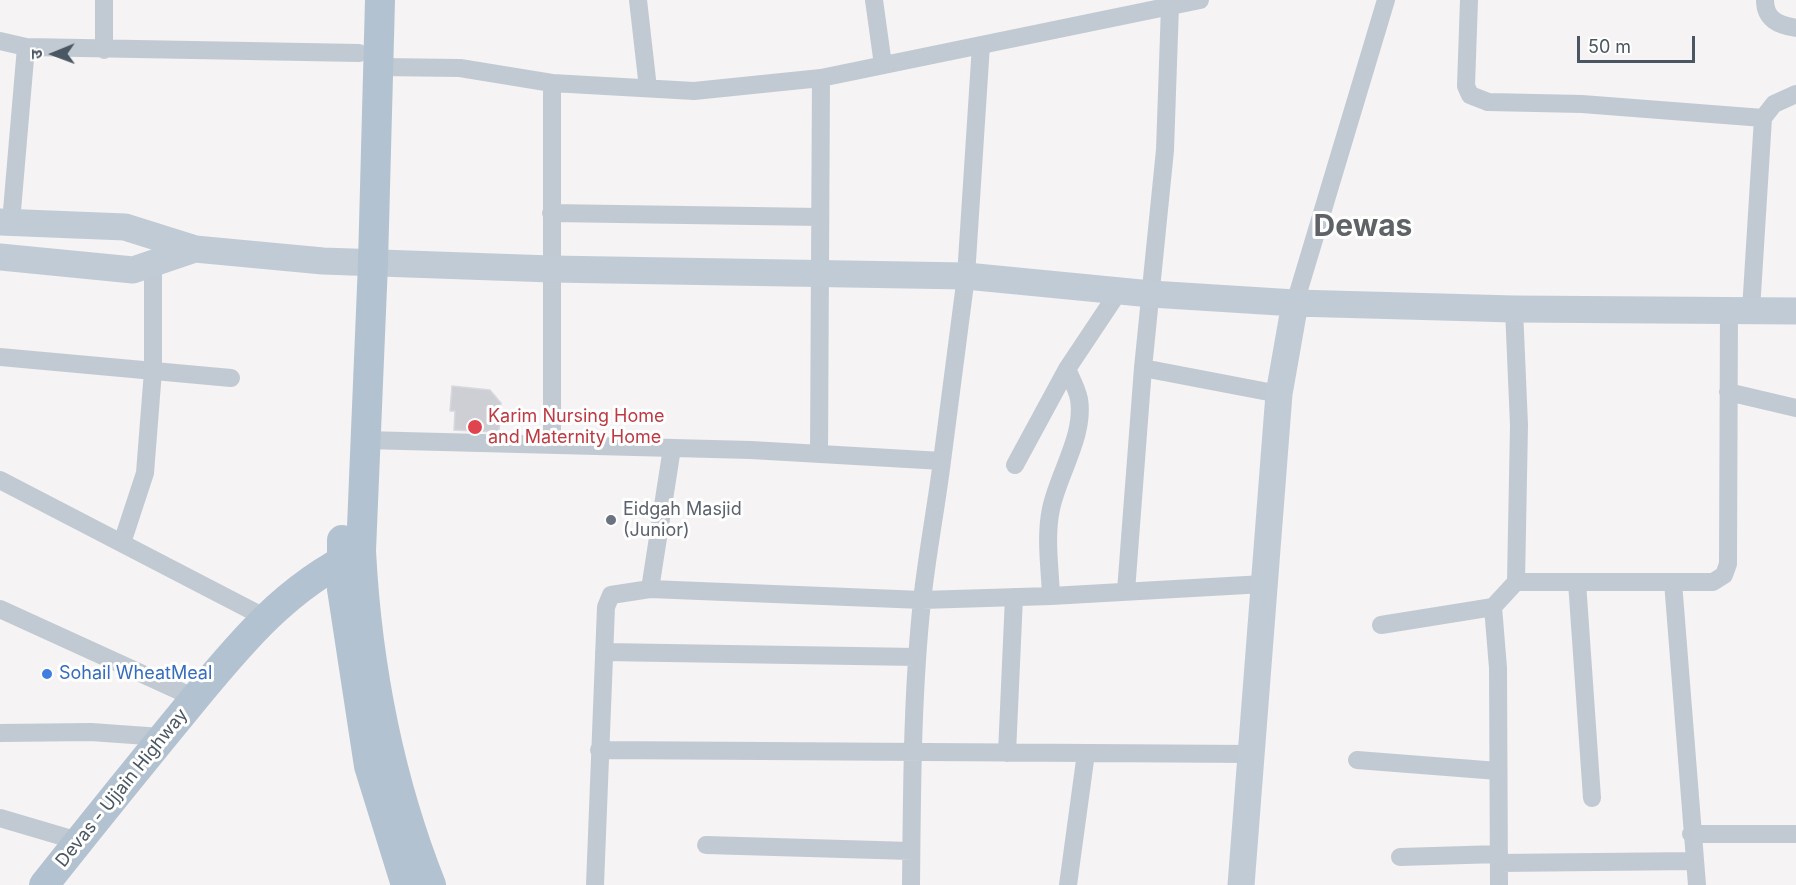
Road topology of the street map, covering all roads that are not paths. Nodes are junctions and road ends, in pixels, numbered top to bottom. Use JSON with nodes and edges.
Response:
{"nodes":[{"id":1,"x":104,"y":0,"type":"edge"},
{"id":2,"x":360,"y":0,"type":"edge"},
{"id":3,"x":380,"y":0,"type":"edge"},
{"id":4,"x":638,"y":0,"type":"edge"},
{"id":5,"x":874,"y":0,"type":"edge"},
{"id":6,"x":1200,"y":0,"type":"edge"},
{"id":7,"x":1386,"y":0,"type":"edge"},
{"id":8,"x":1469,"y":0,"type":"edge"},
{"id":9,"x":1765,"y":0,"type":"edge"},
{"id":10,"x":1160,"y":5,"type":"edge"},
{"id":11,"x":1796,"y":28,"type":"edge"},
{"id":12,"x":0,"y":41,"type":"edge"},
{"id":13,"x":981,"y":45,"type":"junction"},
{"id":14,"x":26,"y":47,"type":"junction"},
{"id":15,"x":104,"y":50,"type":"junction"},
{"id":16,"x":369,"y":60,"type":"junction"},
{"id":17,"x":883,"y":65,"type":"junction"},
{"id":18,"x":821,"y":78,"type":"junction"},
{"id":19,"x":552,"y":83,"type":"junction"},
{"id":20,"x":648,"y":88,"type":"junction"},
{"id":21,"x":1796,"y":94,"type":"edge"},
{"id":22,"x":1763,"y":118,"type":"junction"},
{"id":23,"x":551,"y":213,"type":"junction"},
{"id":24,"x":820,"y":217,"type":"junction"},
{"id":25,"x":6,"y":222,"type":"edge"},
{"id":26,"x":195,"y":249,"type":"junction"},
{"id":27,"x":0,"y":257,"type":"edge"},
{"id":28,"x":363,"y":262,"type":"junction"},
{"id":29,"x":153,"y":263,"type":"junction"},
{"id":30,"x":551,"y":269,"type":"junction"},
{"id":31,"x":820,"y":273,"type":"junction"},
{"id":32,"x":966,"y":276,"type":"junction"},
{"id":33,"x":1119,"y":291,"type":"junction"},
{"id":34,"x":1151,"y":294,"type":"junction"},
{"id":35,"x":1295,"y":303,"type":"junction"},
{"id":36,"x":1515,"y":309,"type":"junction"},
{"id":37,"x":1740,"y":310,"type":"junction"},
{"id":38,"x":1796,"y":311,"type":"edge"},
{"id":39,"x":0,"y":357,"type":"edge"},
{"id":40,"x":1143,"y":368,"type":"junction"},
{"id":41,"x":1068,"y":369,"type":"junction"},
{"id":42,"x":153,"y":371,"type":"junction"},
{"id":43,"x":231,"y":378,"type":"dead end"},
{"id":44,"x":1728,"y":392,"type":"junction"},
{"id":45,"x":1279,"y":394,"type":"junction"},
{"id":46,"x":1796,"y":408,"type":"edge"},
{"id":47,"x":365,"y":440,"type":"junction"},
{"id":48,"x":552,"y":444,"type":"junction"},
{"id":49,"x":672,"y":448,"type":"junction"},
{"id":50,"x":819,"y":454,"type":"junction"},
{"id":51,"x":942,"y":461,"type":"junction"},
{"id":52,"x":1015,"y":465,"type":"dead end"},
{"id":53,"x":0,"y":480,"type":"edge"},
{"id":54,"x":122,"y":543,"type":"junction"},
{"id":55,"x":352,"y":570,"type":"junction"},
{"id":56,"x":1516,"y":582,"type":"junction"},
{"id":57,"x":1577,"y":582,"type":"junction"},
{"id":58,"x":1673,"y":582,"type":"junction"},
{"id":59,"x":1264,"y":584,"type":"junction"},
{"id":60,"x":650,"y":588,"type":"junction"},
{"id":61,"x":1126,"y":591,"type":"junction"},
{"id":62,"x":1051,"y":596,"type":"junction"},
{"id":63,"x":1014,"y":597,"type":"junction"},
{"id":64,"x":922,"y":600,"type":"junction"},
{"id":65,"x":1493,"y":607,"type":"junction"},
{"id":66,"x":0,"y":609,"type":"edge"},
{"id":67,"x":264,"y":618,"type":"junction"},
{"id":68,"x":1381,"y":625,"type":"dead end"},
{"id":69,"x":603,"y":652,"type":"junction"},
{"id":70,"x":917,"y":657,"type":"junction"},
{"id":71,"x":195,"y":698,"type":"junction"},
{"id":72,"x":0,"y":733,"type":"edge"},
{"id":73,"x":161,"y":737,"type":"junction"},
{"id":74,"x":599,"y":750,"type":"junction"},
{"id":75,"x":912,"y":752,"type":"junction"},
{"id":76,"x":1007,"y":753,"type":"junction"},
{"id":77,"x":1086,"y":753,"type":"junction"},
{"id":78,"x":1251,"y":754,"type":"junction"},
{"id":79,"x":1357,"y":760,"type":"dead end"},
{"id":80,"x":1498,"y":771,"type":"junction"},
{"id":81,"x":1592,"y":798,"type":"dead end"},
{"id":82,"x":0,"y":818,"type":"edge"},
{"id":83,"x":1691,"y":834,"type":"junction"},
{"id":84,"x":1796,"y":834,"type":"edge"},
{"id":85,"x":78,"y":841,"type":"junction"},
{"id":86,"x":706,"y":845,"type":"dead end"},
{"id":87,"x":911,"y":851,"type":"junction"},
{"id":88,"x":1400,"y":857,"type":"dead end"},
{"id":89,"x":1499,"y":859,"type":"junction"},
{"id":90,"x":1694,"y":861,"type":"junction"},
{"id":91,"x":44,"y":885,"type":"edge"},
{"id":92,"x":65,"y":885,"type":"edge"},
{"id":93,"x":406,"y":885,"type":"edge"},
{"id":94,"x":431,"y":885,"type":"edge"},
{"id":95,"x":595,"y":885,"type":"edge"},
{"id":96,"x":911,"y":885,"type":"edge"},
{"id":97,"x":1068,"y":885,"type":"edge"},
{"id":98,"x":1241,"y":885,"type":"edge"},
{"id":99,"x":1499,"y":885,"type":"edge"},
{"id":100,"x":1697,"y":885,"type":"edge"}],
"edges":[{"from":1,"to":15,"type":"street"},
{"from":2,"to":16,"type":"main road"},
{"from":3,"to":16,"type":"main road"},
{"from":4,"to":20,"type":"street"},
{"from":5,"to":17,"type":"street"},
{"from":6,"to":10,"type":"street"},
{"from":7,"to":35,"type":"street"},
{"from":8,"to":22,"type":"street"},
{"from":9,"to":11,"type":"street"},
{"from":10,"to":13,"type":"street"},
{"from":10,"to":34,"type":"street"},
{"from":12,"to":14,"type":"street"},
{"from":13,"to":17,"type":"street"},
{"from":13,"to":32,"type":"street"},
{"from":14,"to":15,"type":"street"},
{"from":14,"to":25,"type":"street"},
{"from":15,"to":16,"type":"street"},
{"from":16,"to":19,"type":"street"},
{"from":16,"to":28,"type":"main road"},
{"from":17,"to":18,"type":"street"},
{"from":18,"to":20,"type":"street"},
{"from":18,"to":24,"type":"street"},
{"from":19,"to":20,"type":"street"},
{"from":19,"to":23,"type":"street"},
{"from":21,"to":22,"type":"street"},
{"from":22,"to":37,"type":"street"},
{"from":23,"to":24,"type":"street"},
{"from":23,"to":30,"type":"street"},
{"from":24,"to":31,"type":"street"},
{"from":25,"to":26,"type":"street"},
{"from":26,"to":28,"type":"street"},
{"from":26,"to":29,"type":"street"},
{"from":27,"to":29,"type":"street"},
{"from":28,"to":30,"type":"street"},
{"from":28,"to":47,"type":"main road"},
{"from":28,"to":55,"type":"main road"},
{"from":29,"to":42,"type":"street"},
{"from":30,"to":31,"type":"street"},
{"from":30,"to":48,"type":"street"},
{"from":31,"to":32,"type":"street"},
{"from":31,"to":50,"type":"street"},
{"from":32,"to":33,"type":"street"},
{"from":32,"to":51,"type":"street"},
{"from":33,"to":34,"type":"street"},
{"from":33,"to":41,"type":"street"},
{"from":34,"to":35,"type":"street"},
{"from":34,"to":40,"type":"street"},
{"from":35,"to":36,"type":"street"},
{"from":35,"to":45,"type":"street"},
{"from":36,"to":37,"type":"street"},
{"from":36,"to":56,"type":"street"},
{"from":37,"to":38,"type":"street"},
{"from":37,"to":44,"type":"street"},
{"from":39,"to":42,"type":"street"},
{"from":40,"to":45,"type":"street"},
{"from":40,"to":61,"type":"street"},
{"from":41,"to":52,"type":"street"},
{"from":41,"to":62,"type":"street"},
{"from":42,"to":43,"type":"street"},
{"from":42,"to":54,"type":"street"},
{"from":44,"to":46,"type":"street"},
{"from":44,"to":58,"type":"street"},
{"from":45,"to":59,"type":"street"},
{"from":47,"to":48,"type":"street"},
{"from":47,"to":55,"type":"main road"},
{"from":48,"to":49,"type":"street"},
{"from":49,"to":50,"type":"street"},
{"from":49,"to":60,"type":"street"},
{"from":50,"to":51,"type":"street"},
{"from":51,"to":64,"type":"street"},
{"from":53,"to":54,"type":"street"},
{"from":54,"to":67,"type":"street"},
{"from":55,"to":67,"type":"main road","name":"Devas - Ujjain Highway"},
{"from":55,"to":92,"type":"main road","name":"Devas - Ujjain Highway"},
{"from":55,"to":93,"type":"main road"},
{"from":55,"to":94,"type":"main road"},
{"from":56,"to":57,"type":"street"},
{"from":56,"to":65,"type":"street"},
{"from":57,"to":58,"type":"street"},
{"from":57,"to":81,"type":"street"},
{"from":58,"to":83,"type":"street"},
{"from":59,"to":61,"type":"street"},
{"from":59,"to":78,"type":"street"},
{"from":60,"to":64,"type":"street"},
{"from":60,"to":69,"type":"street"},
{"from":61,"to":62,"type":"street"},
{"from":62,"to":63,"type":"street"},
{"from":63,"to":64,"type":"street"},
{"from":63,"to":76,"type":"street"},
{"from":64,"to":70,"type":"street"},
{"from":65,"to":68,"type":"street"},
{"from":65,"to":80,"type":"street"},
{"from":66,"to":71,"type":"street"},
{"from":67,"to":71,"type":"main road","name":"Devas - Ujjain Highway"},
{"from":69,"to":70,"type":"street"},
{"from":69,"to":74,"type":"street"},
{"from":70,"to":75,"type":"street"},
{"from":71,"to":73,"type":"main road","name":"Devas - Ujjain Highway"},
{"from":72,"to":73,"type":"street"},
{"from":73,"to":85,"type":"main road","name":"Devas - Ujjain Highway"},
{"from":74,"to":75,"type":"street"},
{"from":74,"to":95,"type":"street"},
{"from":75,"to":76,"type":"street"},
{"from":75,"to":87,"type":"street"},
{"from":76,"to":77,"type":"street"},
{"from":77,"to":78,"type":"street"},
{"from":77,"to":97,"type":"street"},
{"from":78,"to":98,"type":"street"},
{"from":79,"to":80,"type":"street"},
{"from":80,"to":89,"type":"street"},
{"from":82,"to":85,"type":"street"},
{"from":83,"to":84,"type":"street"},
{"from":83,"to":90,"type":"street"},
{"from":85,"to":91,"type":"main road","name":"Devas - Ujjain Highway"},
{"from":86,"to":87,"type":"street"},
{"from":87,"to":96,"type":"street"},
{"from":88,"to":89,"type":"street"},
{"from":89,"to":90,"type":"street"},
{"from":89,"to":99,"type":"street"},
{"from":90,"to":100,"type":"street"}]}
